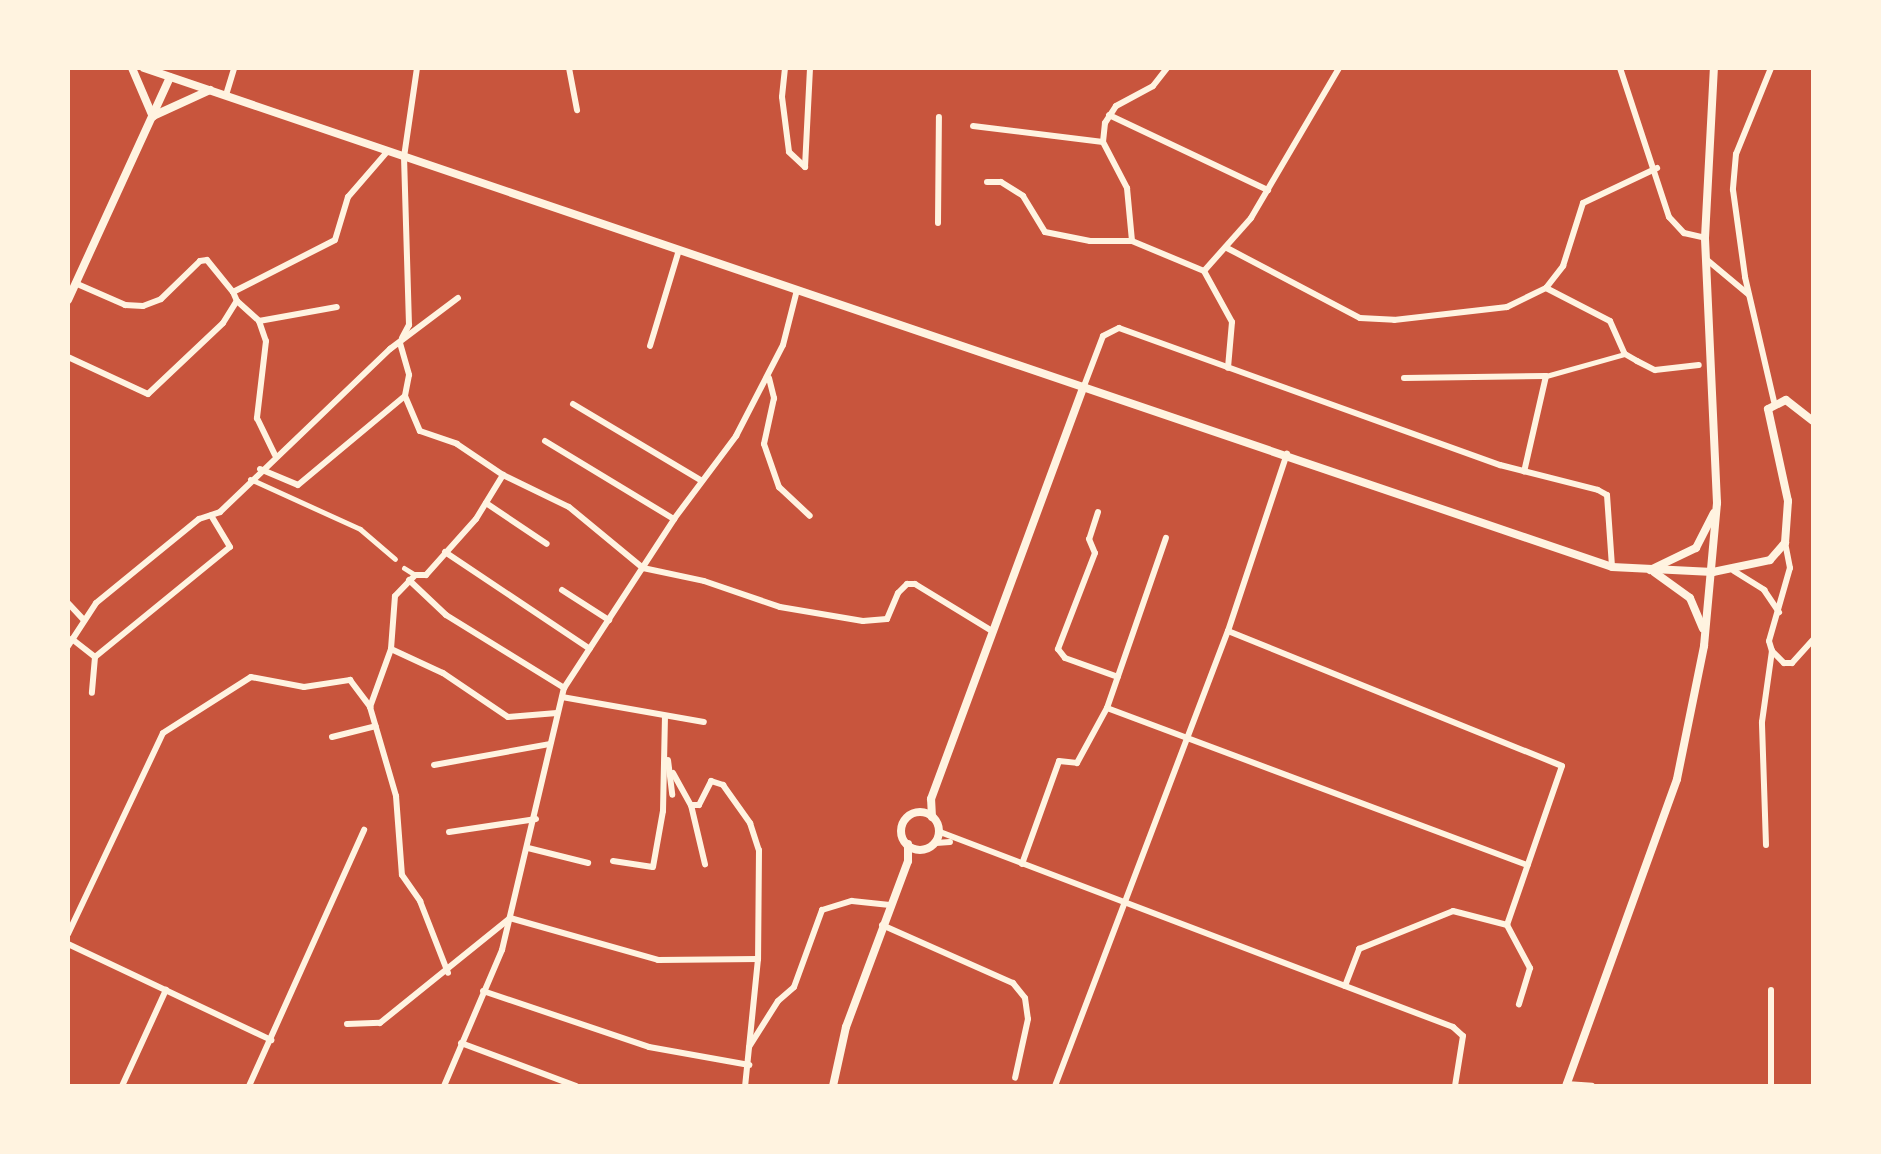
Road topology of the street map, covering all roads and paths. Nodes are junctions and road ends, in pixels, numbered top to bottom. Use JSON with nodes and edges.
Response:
{"nodes":[{"id":1,"x":132,"y":68,"type":"edge"},
{"id":2,"x":144,"y":68,"type":"edge"},
{"id":3,"x":234,"y":68,"type":"edge"},
{"id":4,"x":417,"y":68,"type":"edge"},
{"id":5,"x":569,"y":68,"type":"edge"},
{"id":6,"x":785,"y":68,"type":"edge"},
{"id":7,"x":810,"y":68,"type":"edge"},
{"id":8,"x":1167,"y":68,"type":"edge"},
{"id":9,"x":1339,"y":68,"type":"edge"},
{"id":10,"x":1620,"y":68,"type":"edge"},
{"id":11,"x":1714,"y":68,"type":"edge"},
{"id":12,"x":1771,"y":68,"type":"edge"},
{"id":13,"x":170,"y":77,"type":"junction"},
{"id":14,"x":210,"y":90,"type":"junction"},
{"id":15,"x":226,"y":95,"type":"junction"},
{"id":16,"x":577,"y":110,"type":"dead end"},
{"id":17,"x":1109,"y":115,"type":"junction"},
{"id":18,"x":153,"y":117,"type":"junction"},
{"id":19,"x":939,"y":117,"type":"dead end"},
{"id":20,"x":973,"y":126,"type":"dead end"},
{"id":21,"x":1103,"y":142,"type":"junction"},
{"id":22,"x":387,"y":152,"type":"junction"},
{"id":23,"x":404,"y":157,"type":"junction"},
{"id":24,"x":1657,"y":168,"type":"junction"},
{"id":25,"x":987,"y":182,"type":"dead end"},
{"id":26,"x":1268,"y":190,"type":"junction"},
{"id":27,"x":938,"y":223,"type":"dead end"},
{"id":28,"x":1705,"y":238,"type":"junction"},
{"id":29,"x":1132,"y":241,"type":"junction"},
{"id":30,"x":1227,"y":248,"type":"junction"},
{"id":31,"x":679,"y":250,"type":"junction"},
{"id":32,"x":1706,"y":259,"type":"junction"},
{"id":33,"x":1204,"y":271,"type":"junction"},
{"id":34,"x":75,"y":283,"type":"junction"},
{"id":35,"x":1546,"y":288,"type":"junction"},
{"id":36,"x":797,"y":290,"type":"junction"},
{"id":37,"x":233,"y":292,"type":"junction"},
{"id":38,"x":1748,"y":294,"type":"junction"},
{"id":39,"x":458,"y":298,"type":"dead end"},
{"id":40,"x":68,"y":300,"type":"edge"},
{"id":41,"x":237,"y":301,"type":"junction"},
{"id":42,"x":337,"y":307,"type":"dead end"},
{"id":43,"x":259,"y":321,"type":"junction"},
{"id":44,"x":400,"y":343,"type":"junction"},
{"id":45,"x":650,"y":346,"type":"dead end"},
{"id":46,"x":1625,"y":354,"type":"junction"},
{"id":47,"x":68,"y":357,"type":"edge"},
{"id":48,"x":1699,"y":365,"type":"dead end"},
{"id":49,"x":1228,"y":368,"type":"junction"},
{"id":50,"x":1546,"y":376,"type":"junction"},
{"id":51,"x":769,"y":378,"type":"junction"},
{"id":52,"x":1404,"y":378,"type":"dead end"},
{"id":53,"x":1084,"y":386,"type":"junction"},
{"id":54,"x":405,"y":396,"type":"junction"},
{"id":55,"x":1774,"y":402,"type":"junction"},
{"id":56,"x":573,"y":404,"type":"dead end"},
{"id":57,"x":1813,"y":421,"type":"edge"},
{"id":58,"x":545,"y":441,"type":"dead end"},
{"id":59,"x":1287,"y":454,"type":"junction"},
{"id":60,"x":275,"y":455,"type":"junction"},
{"id":61,"x":260,"y":469,"type":"junction"},
{"id":62,"x":1524,"y":472,"type":"junction"},
{"id":63,"x":503,"y":475,"type":"junction"},
{"id":64,"x":250,"y":479,"type":"junction"},
{"id":65,"x":702,"y":481,"type":"junction"},
{"id":66,"x":486,"y":503,"type":"junction"},
{"id":67,"x":1717,"y":503,"type":"junction"},
{"id":68,"x":1098,"y":512,"type":"dead end"},
{"id":69,"x":211,"y":515,"type":"junction"},
{"id":70,"x":810,"y":516,"type":"dead end"},
{"id":71,"x":674,"y":519,"type":"junction"},
{"id":72,"x":1166,"y":538,"type":"dead end"},
{"id":73,"x":1785,"y":543,"type":"junction"},
{"id":74,"x":547,"y":544,"type":"dead end"},
{"id":75,"x":445,"y":552,"type":"junction"},
{"id":76,"x":395,"y":559,"type":"dead end"},
{"id":77,"x":1612,"y":567,"type":"junction"},
{"id":78,"x":404,"y":568,"type":"dead end"},
{"id":79,"x":643,"y":568,"type":"junction"},
{"id":80,"x":1649,"y":570,"type":"junction"},
{"id":81,"x":1734,"y":571,"type":"junction"},
{"id":82,"x":1713,"y":572,"type":"junction"},
{"id":83,"x":412,"y":578,"type":"junction"},
{"id":84,"x":562,"y":590,"type":"dead end"},
{"id":85,"x":68,"y":603,"type":"edge"},
{"id":86,"x":1779,"y":612,"type":"junction"},
{"id":87,"x":83,"y":619,"type":"junction"},
{"id":88,"x":609,"y":620,"type":"junction"},
{"id":89,"x":992,"y":631,"type":"junction"},
{"id":90,"x":1228,"y":631,"type":"junction"},
{"id":91,"x":1705,"y":638,"type":"junction"},
{"id":92,"x":1813,"y":640,"type":"edge"},
{"id":93,"x":70,"y":642,"type":"edge"},
{"id":94,"x":391,"y":649,"type":"junction"},
{"id":95,"x":590,"y":649,"type":"junction"},
{"id":96,"x":1772,"y":651,"type":"junction"},
{"id":97,"x":95,"y":657,"type":"junction"},
{"id":98,"x":1118,"y":677,"type":"junction"},
{"id":99,"x":564,"y":688,"type":"junction"},
{"id":100,"x":92,"y":693,"type":"dead end"},
{"id":101,"x":562,"y":697,"type":"junction"},
{"id":102,"x":370,"y":707,"type":"junction"},
{"id":103,"x":1107,"y":708,"type":"junction"},
{"id":104,"x":557,"y":713,"type":"junction"},
{"id":105,"x":665,"y":716,"type":"junction"},
{"id":106,"x":704,"y":722,"type":"dead end"},
{"id":107,"x":376,"y":726,"type":"junction"},
{"id":108,"x":1188,"y":736,"type":"junction"},
{"id":109,"x":332,"y":737,"type":"dead end"},
{"id":110,"x":549,"y":744,"type":"junction"},
{"id":111,"x":666,"y":754,"type":"junction"},
{"id":112,"x":434,"y":765,"type":"dead end"},
{"id":113,"x":673,"y":773,"type":"junction"},
{"id":114,"x":672,"y":795,"type":"dead end"},
{"id":115,"x":931,"y":799,"type":"junction"},
{"id":116,"x":691,"y":805,"type":"junction"},
{"id":117,"x":919,"y":812,"type":"junction"},
{"id":118,"x":932,"y":817,"type":"junction"},
{"id":119,"x":536,"y":819,"type":"junction"},
{"id":120,"x":364,"y":830,"type":"dead end"},
{"id":121,"x":449,"y":832,"type":"dead end"},
{"id":122,"x":940,"y":832,"type":"junction"},
{"id":123,"x":957,"y":842,"type":"junction"},
{"id":124,"x":936,"y":843,"type":"junction"},
{"id":125,"x":908,"y":844,"type":"junction"},
{"id":126,"x":1766,"y":845,"type":"dead end"},
{"id":127,"x":528,"y":848,"type":"junction"},
{"id":128,"x":921,"y":850,"type":"junction"},
{"id":129,"x":613,"y":861,"type":"dead end"},
{"id":130,"x":908,"y":861,"type":"junction"},
{"id":131,"x":588,"y":863,"type":"dead end"},
{"id":132,"x":705,"y":864,"type":"dead end"},
{"id":133,"x":1022,"y":864,"type":"junction"},
{"id":134,"x":1528,"y":865,"type":"junction"},
{"id":135,"x":1125,"y":903,"type":"junction"},
{"id":136,"x":890,"y":905,"type":"junction"},
{"id":137,"x":510,"y":918,"type":"junction"},
{"id":138,"x":882,"y":925,"type":"junction"},
{"id":139,"x":1507,"y":925,"type":"junction"},
{"id":140,"x":68,"y":934,"type":"edge"},
{"id":141,"x":68,"y":944,"type":"edge"},
{"id":142,"x":758,"y":959,"type":"junction"},
{"id":143,"x":448,"y":973,"type":"junction"},
{"id":144,"x":1345,"y":986,"type":"junction"},
{"id":145,"x":166,"y":990,"type":"junction"},
{"id":146,"x":1771,"y":990,"type":"dead end"},
{"id":147,"x":483,"y":991,"type":"junction"},
{"id":148,"x":1519,"y":1004,"type":"dead end"},
{"id":149,"x":347,"y":1024,"type":"dead end"},
{"id":150,"x":271,"y":1040,"type":"junction"},
{"id":151,"x":461,"y":1043,"type":"junction"},
{"id":152,"x":747,"y":1050,"type":"junction"},
{"id":153,"x":749,"y":1065,"type":"junction"},
{"id":154,"x":1015,"y":1078,"type":"dead end"},
{"id":155,"x":1566,"y":1085,"type":"edge"},
{"id":156,"x":122,"y":1086,"type":"edge"},
{"id":157,"x":249,"y":1086,"type":"edge"},
{"id":158,"x":444,"y":1086,"type":"edge"},
{"id":159,"x":576,"y":1086,"type":"edge"},
{"id":160,"x":745,"y":1086,"type":"edge"},
{"id":161,"x":833,"y":1086,"type":"edge"},
{"id":162,"x":1055,"y":1086,"type":"edge"},
{"id":163,"x":1455,"y":1086,"type":"edge"},
{"id":164,"x":1592,"y":1086,"type":"edge"},
{"id":165,"x":1771,"y":1086,"type":"edge"}],
"edges":[{"from":1,"to":18,"type":"street"},
{"from":2,"to":13,"type":"street"},
{"from":3,"to":15,"type":"street"},
{"from":4,"to":23,"type":"street"},
{"from":5,"to":16,"type":"street"},
{"from":6,"to":7,"type":"street"},
{"from":8,"to":17,"type":"street"},
{"from":9,"to":26,"type":"street"},
{"from":10,"to":24,"type":"street"},
{"from":11,"to":28,"type":"street"},
{"from":12,"to":38,"type":"street"},
{"from":13,"to":14,"type":"street"},
{"from":13,"to":18,"type":"street"},
{"from":14,"to":15,"type":"street"},
{"from":14,"to":18,"type":"street"},
{"from":15,"to":22,"type":"street"},
{"from":17,"to":21,"type":"street"},
{"from":17,"to":26,"type":"street"},
{"from":18,"to":34,"type":"street"},
{"from":19,"to":27,"type":"street"},
{"from":20,"to":21,"type":"street"},
{"from":21,"to":29,"type":"street"},
{"from":22,"to":23,"type":"street"},
{"from":22,"to":37,"type":"street"},
{"from":23,"to":31,"type":"street"},
{"from":23,"to":44,"type":"street"},
{"from":24,"to":28,"type":"street"},
{"from":24,"to":35,"type":"street"},
{"from":25,"to":29,"type":"street"},
{"from":26,"to":30,"type":"street"},
{"from":28,"to":32,"type":"street"},
{"from":29,"to":33,"type":"street"},
{"from":30,"to":33,"type":"street"},
{"from":30,"to":35,"type":"street"},
{"from":31,"to":36,"type":"street"},
{"from":31,"to":45,"type":"street"},
{"from":32,"to":38,"type":"street"},
{"from":32,"to":67,"type":"street"},
{"from":33,"to":49,"type":"street"},
{"from":34,"to":37,"type":"street"},
{"from":34,"to":40,"type":"street"},
{"from":35,"to":46,"type":"street"},
{"from":36,"to":51,"type":"street"},
{"from":36,"to":53,"type":"street"},
{"from":37,"to":41,"type":"street"},
{"from":38,"to":55,"type":"street"},
{"from":39,"to":44,"type":"street"},
{"from":41,"to":43,"type":"street"},
{"from":41,"to":47,"type":"street"},
{"from":42,"to":43,"type":"street"},
{"from":43,"to":60,"type":"street"},
{"from":44,"to":54,"type":"street"},
{"from":44,"to":60,"type":"street"},
{"from":46,"to":48,"type":"street"},
{"from":46,"to":50,"type":"street"},
{"from":49,"to":53,"type":"street"},
{"from":49,"to":62,"type":"street"},
{"from":50,"to":52,"type":"street"},
{"from":50,"to":62,"type":"street"},
{"from":51,"to":65,"type":"street"},
{"from":51,"to":70,"type":"street"},
{"from":53,"to":59,"type":"street"},
{"from":53,"to":89,"type":"street"},
{"from":54,"to":61,"type":"street"},
{"from":54,"to":63,"type":"street"},
{"from":55,"to":57,"type":"street"},
{"from":55,"to":73,"type":"street"},
{"from":56,"to":65,"type":"street"},
{"from":58,"to":71,"type":"street"},
{"from":59,"to":77,"type":"street"},
{"from":59,"to":90,"type":"street"},
{"from":60,"to":61,"type":"street"},
{"from":61,"to":64,"type":"street"},
{"from":62,"to":77,"type":"street"},
{"from":63,"to":66,"type":"street"},
{"from":63,"to":79,"type":"street"},
{"from":64,"to":69,"type":"street"},
{"from":64,"to":76,"type":"street"},
{"from":65,"to":71,"type":"street"},
{"from":66,"to":74,"type":"street"},
{"from":66,"to":75,"type":"street"},
{"from":67,"to":80,"type":"street"},
{"from":67,"to":82,"type":"street"},
{"from":68,"to":98,"type":"street"},
{"from":69,"to":87,"type":"street"},
{"from":69,"to":97,"type":"street"},
{"from":71,"to":79,"type":"street"},
{"from":72,"to":98,"type":"street"},
{"from":73,"to":81,"type":"street"},
{"from":73,"to":86,"type":"street"},
{"from":75,"to":83,"type":"street"},
{"from":75,"to":95,"type":"street"},
{"from":77,"to":80,"type":"street"},
{"from":78,"to":83,"type":"street"},
{"from":79,"to":88,"type":"street"},
{"from":79,"to":89,"type":"street"},
{"from":80,"to":82,"type":"street"},
{"from":80,"to":91,"type":"street"},
{"from":81,"to":82,"type":"street"},
{"from":81,"to":86,"type":"street"},
{"from":82,"to":91,"type":"street"},
{"from":83,"to":94,"type":"street"},
{"from":83,"to":99,"type":"street"},
{"from":84,"to":88,"type":"street"},
{"from":85,"to":87,"type":"street"},
{"from":86,"to":96,"type":"street"},
{"from":87,"to":93,"type":"street"},
{"from":88,"to":95,"type":"street"},
{"from":89,"to":115,"type":"street"},
{"from":90,"to":108,"type":"street"},
{"from":90,"to":134,"type":"street"},
{"from":91,"to":155,"type":"street"},
{"from":92,"to":96,"type":"street"},
{"from":93,"to":97,"type":"street"},
{"from":94,"to":102,"type":"street"},
{"from":94,"to":104,"type":"street"},
{"from":95,"to":99,"type":"street"},
{"from":96,"to":126,"type":"street"},
{"from":97,"to":100,"type":"street"},
{"from":98,"to":103,"type":"street"},
{"from":99,"to":101,"type":"street"},
{"from":101,"to":104,"type":"street"},
{"from":101,"to":105,"type":"street"},
{"from":102,"to":107,"type":"street"},
{"from":102,"to":140,"type":"street"},
{"from":103,"to":108,"type":"street"},
{"from":103,"to":133,"type":"street"},
{"from":104,"to":110,"type":"street"},
{"from":105,"to":106,"type":"street"},
{"from":105,"to":111,"type":"street"},
{"from":107,"to":109,"type":"street"},
{"from":107,"to":143,"type":"street"},
{"from":108,"to":134,"type":"street"},
{"from":108,"to":135,"type":"street"},
{"from":110,"to":112,"type":"street"},
{"from":110,"to":119,"type":"street"},
{"from":111,"to":113,"type":"street"},
{"from":111,"to":129,"type":"street"},
{"from":113,"to":114,"type":"street"},
{"from":113,"to":116,"type":"street"},
{"from":115,"to":117,"type":"street"},
{"from":115,"to":118,"type":"street"},
{"from":116,"to":132,"type":"street"},
{"from":116,"to":142,"type":"street"},
{"from":117,"to":118,"type":"street"},
{"from":117,"to":125,"type":"street"},
{"from":118,"to":122,"type":"street"},
{"from":119,"to":121,"type":"street"},
{"from":119,"to":127,"type":"street"},
{"from":120,"to":150,"type":"street"},
{"from":122,"to":123,"type":"street"},
{"from":122,"to":124,"type":"street"},
{"from":123,"to":124,"type":"street"},
{"from":123,"to":133,"type":"street"},
{"from":124,"to":128,"type":"street"},
{"from":125,"to":128,"type":"street"},
{"from":125,"to":130,"type":"street"},
{"from":127,"to":131,"type":"street"},
{"from":127,"to":137,"type":"street"},
{"from":128,"to":130,"type":"street"},
{"from":130,"to":136,"type":"street"},
{"from":133,"to":135,"type":"street"},
{"from":134,"to":139,"type":"street"},
{"from":135,"to":144,"type":"street"},
{"from":135,"to":162,"type":"street"},
{"from":136,"to":138,"type":"street"},
{"from":136,"to":152,"type":"street"},
{"from":137,"to":142,"type":"street"},
{"from":137,"to":143,"type":"street"},
{"from":137,"to":147,"type":"street"},
{"from":138,"to":154,"type":"street"},
{"from":138,"to":161,"type":"street"},
{"from":139,"to":144,"type":"street"},
{"from":139,"to":148,"type":"street"},
{"from":141,"to":145,"type":"street"},
{"from":142,"to":152,"type":"street"},
{"from":143,"to":149,"type":"street"},
{"from":144,"to":163,"type":"street"},
{"from":145,"to":150,"type":"street"},
{"from":145,"to":156,"type":"street"},
{"from":146,"to":165,"type":"street"},
{"from":147,"to":151,"type":"street"},
{"from":147,"to":153,"type":"street"},
{"from":150,"to":157,"type":"street"},
{"from":151,"to":158,"type":"street"},
{"from":151,"to":159,"type":"street"},
{"from":152,"to":153,"type":"street"},
{"from":153,"to":160,"type":"street"},
{"from":155,"to":164,"type":"street"}]}
